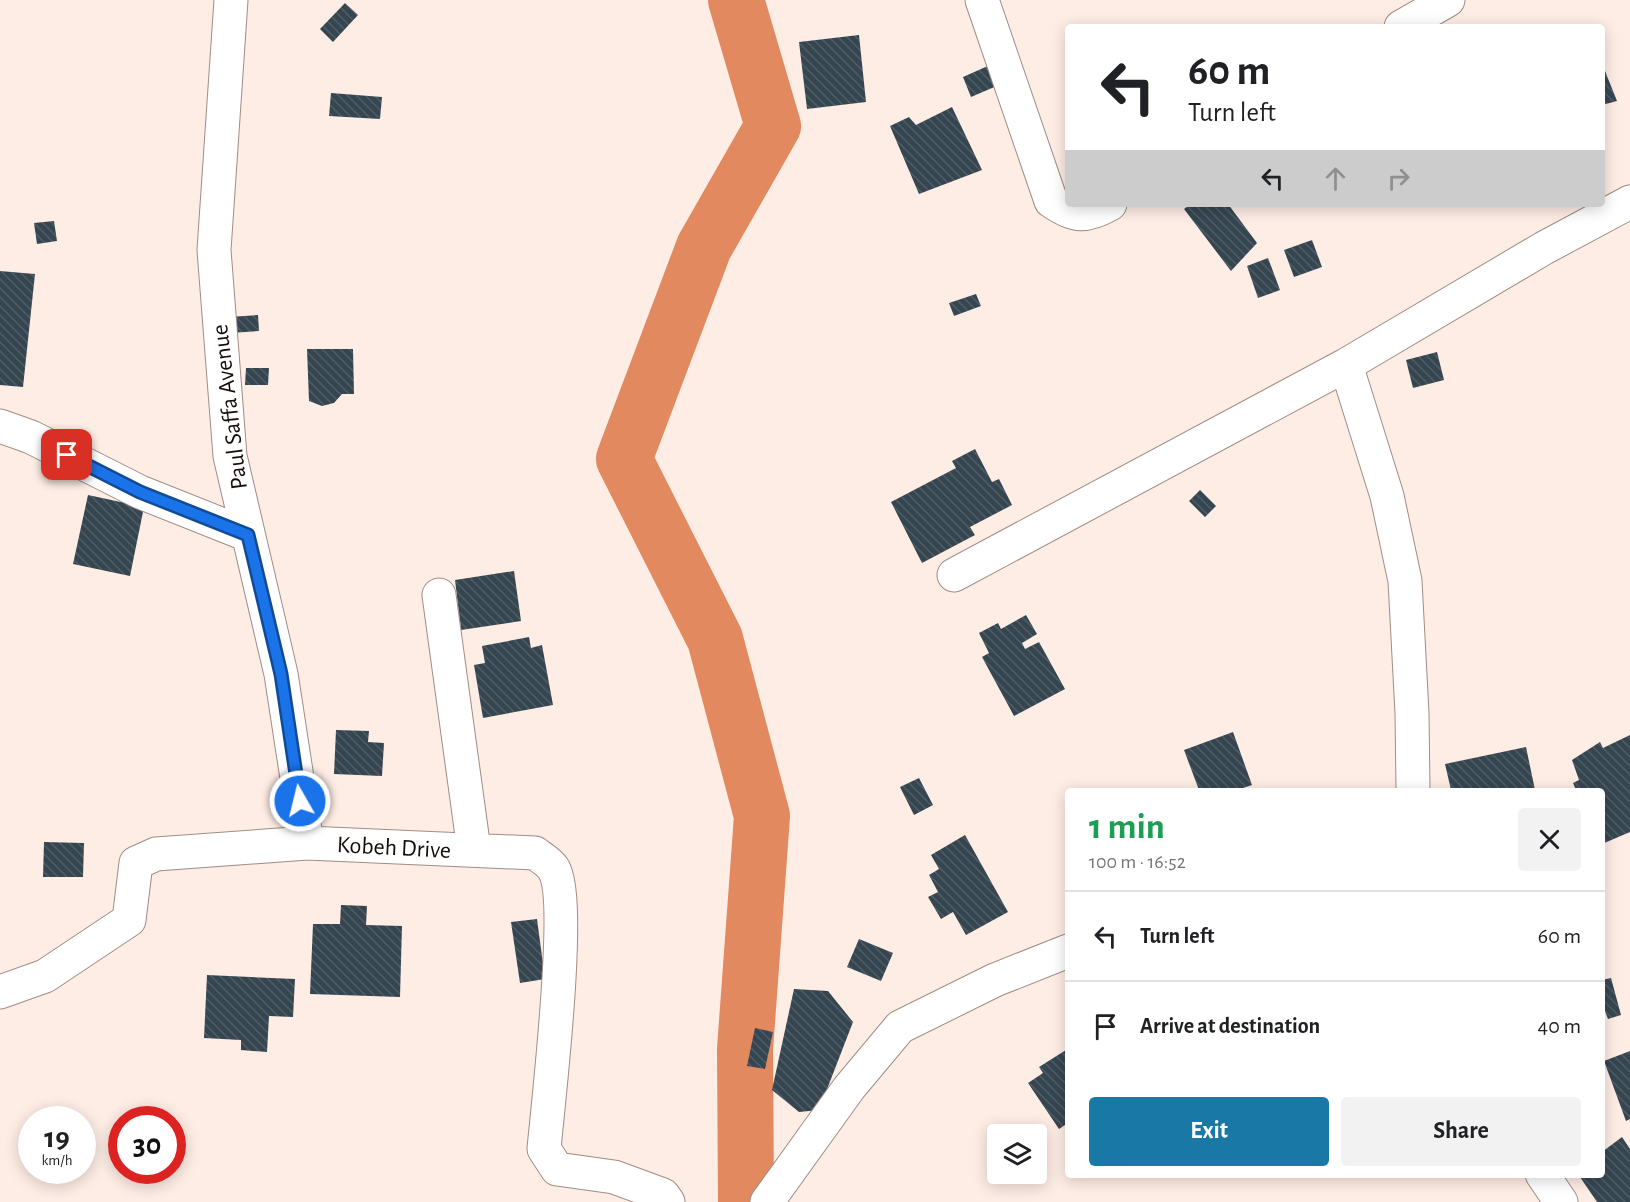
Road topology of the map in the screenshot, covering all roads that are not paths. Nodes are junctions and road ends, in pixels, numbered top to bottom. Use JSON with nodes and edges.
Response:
{"nodes":[{"id":1,"x":231,"y":0,"type":"edge"},
{"id":2,"x":982,"y":0,"type":"edge"},
{"id":3,"x":1448,"y":0,"type":"edge"},
{"id":4,"x":1406,"y":24,"type":"edge"},
{"id":5,"x":1630,"y":202,"type":"edge"},
{"id":6,"x":1105,"y":207,"type":"edge"},
{"id":7,"x":1346,"y":365,"type":"junction"},
{"id":8,"x":0,"y":426,"type":"edge"},
{"id":9,"x":248,"y":535,"type":"junction"},
{"id":10,"x":954,"y":575,"type":"dead end"},
{"id":11,"x":440,"y":595,"type":"dead end"},
{"id":12,"x":1413,"y":788,"type":"edge"},
{"id":13,"x":307,"y":843,"type":"junction"},
{"id":14,"x":474,"y":850,"type":"junction"},
{"id":15,"x":1065,"y":952,"type":"edge"},
{"id":16,"x":0,"y":992,"type":"edge"},
{"id":17,"x":1545,"y":1178,"type":"edge"},
{"id":18,"x":668,"y":1202,"type":"edge"},
{"id":19,"x":767,"y":1202,"type":"edge"},
{"id":20,"x":1561,"y":1202,"type":"edge"}],
"edges":[{"from":1,"to":9,"type":"street","name":"Paul Saffa Avenue"},
{"from":2,"to":6,"type":"street"},
{"from":3,"to":4,"type":"street"},
{"from":5,"to":7,"type":"street"},
{"from":7,"to":10,"type":"street"},
{"from":7,"to":12,"type":"street"},
{"from":8,"to":9,"type":"street"},
{"from":9,"to":13,"type":"street","name":"Paul Saffa Avenue"},
{"from":11,"to":14,"type":"street"},
{"from":13,"to":14,"type":"street","name":"Kobeh Drive"},
{"from":13,"to":16,"type":"street","name":"Kobeh Drive"},
{"from":14,"to":18,"type":"street","name":"Kobeh Drive"},
{"from":15,"to":19,"type":"street"},
{"from":17,"to":20,"type":"street"}]}
